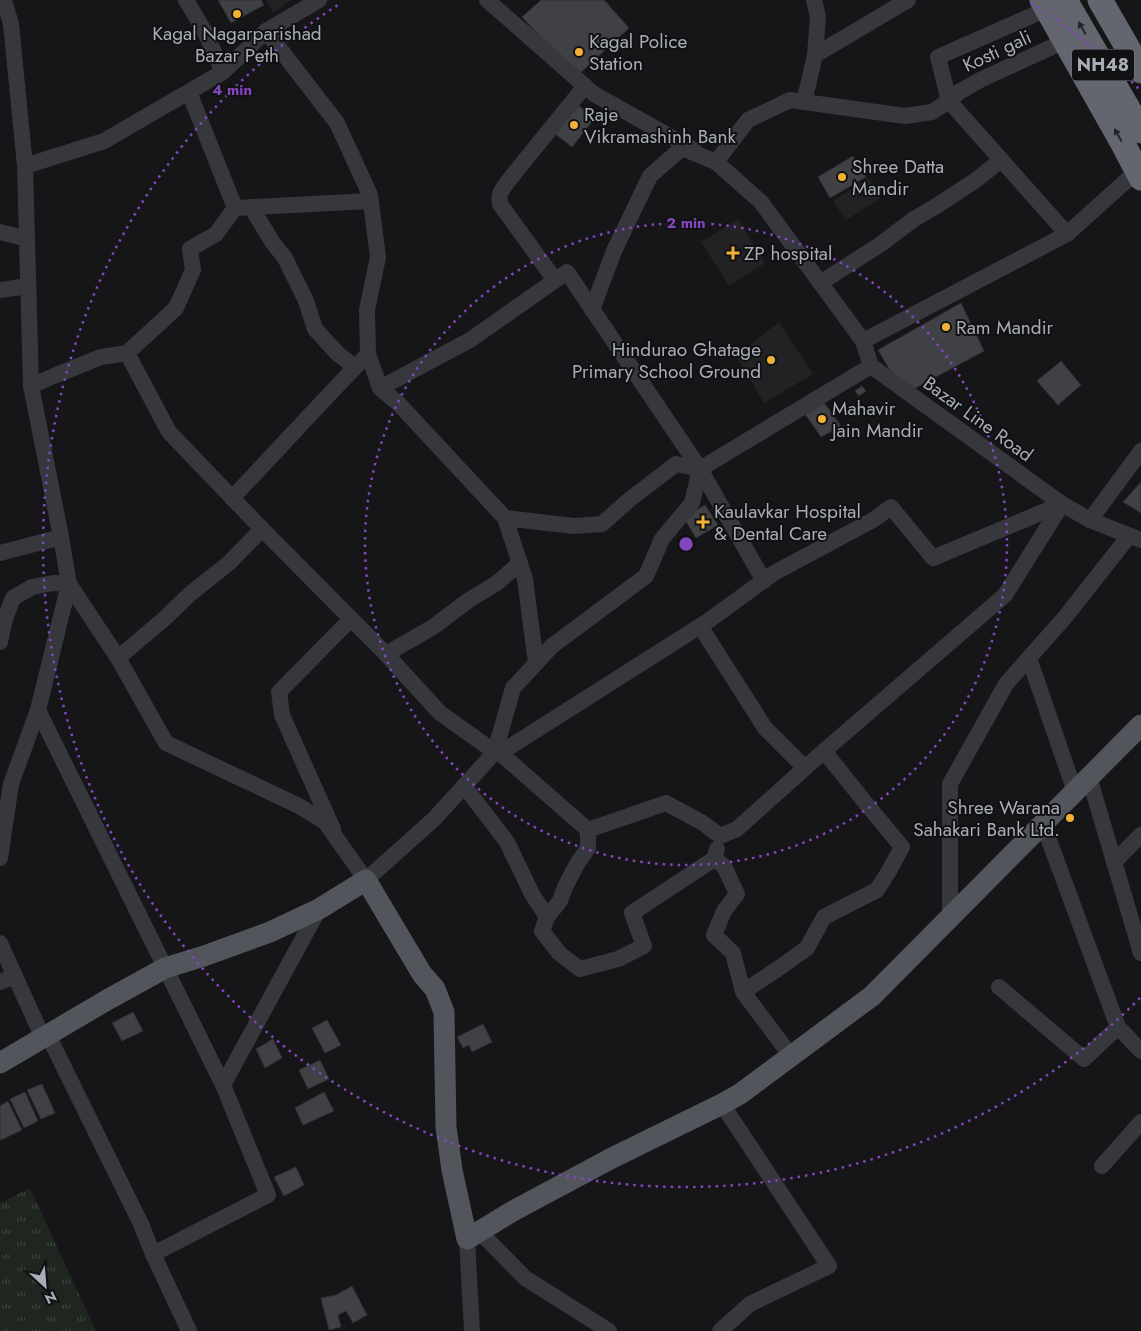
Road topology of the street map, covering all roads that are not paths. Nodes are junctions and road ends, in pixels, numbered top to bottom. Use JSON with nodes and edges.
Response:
{"nodes":[{"id":1,"x":4,"y":0,"type":"edge"},
{"id":2,"x":186,"y":0,"type":"edge"},
{"id":3,"x":319,"y":0,"type":"edge"},
{"id":4,"x":487,"y":0,"type":"edge"},
{"id":5,"x":814,"y":0,"type":"edge"},
{"id":6,"x":908,"y":0,"type":"edge"},
{"id":7,"x":1100,"y":0,"type":"edge"},
{"id":8,"x":1052,"y":3,"type":"edge"},
{"id":9,"x":266,"y":31,"type":"junction"},
{"id":10,"x":1065,"y":41,"type":"junction"},
{"id":11,"x":815,"y":55,"type":"junction"},
{"id":12,"x":1141,"y":71,"type":"edge"},
{"id":13,"x":224,"y":72,"type":"junction"},
{"id":14,"x":585,"y":86,"type":"junction"},
{"id":15,"x":188,"y":92,"type":"junction"},
{"id":16,"x":949,"y":101,"type":"junction"},
{"id":17,"x":804,"y":102,"type":"junction"},
{"id":18,"x":1141,"y":131,"type":"edge"},
{"id":19,"x":1001,"y":160,"type":"junction"},
{"id":20,"x":716,"y":162,"type":"junction"},
{"id":21,"x":25,"y":166,"type":"junction"},
{"id":22,"x":1139,"y":175,"type":"edge"},
{"id":23,"x":370,"y":201,"type":"junction"},
{"id":24,"x":243,"y":207,"type":"junction"},
{"id":25,"x":0,"y":232,"type":"edge"},
{"id":26,"x":1068,"y":234,"type":"junction"},
{"id":27,"x":27,"y":239,"type":"junction"},
{"id":28,"x":555,"y":280,"type":"junction"},
{"id":29,"x":820,"y":283,"type":"junction"},
{"id":30,"x":28,"y":286,"type":"junction"},
{"id":31,"x":0,"y":290,"type":"edge"},
{"id":32,"x":592,"y":310,"type":"junction"},
{"id":33,"x":862,"y":341,"type":"junction"},
{"id":34,"x":127,"y":353,"type":"junction"},
{"id":35,"x":368,"y":354,"type":"junction"},
{"id":36,"x":871,"y":366,"type":"junction"},
{"id":37,"x":355,"y":367,"type":"junction"},
{"id":38,"x":31,"y":386,"type":"junction"},
{"id":39,"x":380,"y":388,"type":"junction"},
{"id":40,"x":1141,"y":451,"type":"edge"},
{"id":41,"x":700,"y":469,"type":"junction"},
{"id":42,"x":232,"y":498,"type":"junction"},
{"id":43,"x":1062,"y":504,"type":"junction"},
{"id":44,"x":505,"y":518,"type":"junction"},
{"id":45,"x":1090,"y":520,"type":"junction"},
{"id":46,"x":262,"y":529,"type":"junction"},
{"id":47,"x":61,"y":537,"type":"junction"},
{"id":48,"x":1135,"y":538,"type":"edge"},
{"id":49,"x":0,"y":553,"type":"edge"},
{"id":50,"x":520,"y":563,"type":"junction"},
{"id":51,"x":764,"y":581,"type":"junction"},
{"id":52,"x":69,"y":584,"type":"junction"},
{"id":53,"x":352,"y":619,"type":"junction"},
{"id":54,"x":700,"y":626,"type":"junction"},
{"id":55,"x":0,"y":642,"type":"edge"},
{"id":56,"x":386,"y":654,"type":"junction"},
{"id":57,"x":118,"y":658,"type":"junction"},
{"id":58,"x":1029,"y":658,"type":"junction"},
{"id":59,"x":536,"y":663,"type":"junction"},
{"id":60,"x":38,"y":710,"type":"junction"},
{"id":61,"x":1141,"y":725,"type":"edge"},
{"id":62,"x":824,"y":751,"type":"junction"},
{"id":63,"x":495,"y":752,"type":"junction"},
{"id":64,"x":805,"y":768,"type":"junction"},
{"id":65,"x":1082,"y":784,"type":"junction"},
{"id":66,"x":464,"y":786,"type":"junction"},
{"id":67,"x":1043,"y":824,"type":"junction"},
{"id":68,"x":588,"y":830,"type":"junction"},
{"id":69,"x":1141,"y":835,"type":"edge"},
{"id":70,"x":720,"y":836,"type":"junction"},
{"id":71,"x":339,"y":841,"type":"junction"},
{"id":72,"x":0,"y":858,"type":"edge"},
{"id":73,"x":714,"y":859,"type":"junction"},
{"id":74,"x":1114,"y":862,"type":"junction"},
{"id":75,"x":366,"y":880,"type":"junction"},
{"id":76,"x":319,"y":909,"type":"junction"},
{"id":77,"x":547,"y":917,"type":"junction"},
{"id":78,"x":950,"y":918,"type":"junction"},
{"id":79,"x":0,"y":943,"type":"edge"},
{"id":80,"x":1141,"y":953,"type":"edge"},
{"id":81,"x":165,"y":968,"type":"junction"},
{"id":82,"x":7,"y":979,"type":"edge"},
{"id":83,"x":999,"y":988,"type":"dead end"},
{"id":84,"x":744,"y":992,"type":"junction"},
{"id":85,"x":1118,"y":1027,"type":"junction"},
{"id":86,"x":45,"y":1036,"type":"junction"},
{"id":87,"x":1141,"y":1051,"type":"edge"},
{"id":88,"x":791,"y":1056,"type":"junction"},
{"id":89,"x":0,"y":1063,"type":"edge"},
{"id":90,"x":223,"y":1085,"type":"junction"},
{"id":91,"x":722,"y":1104,"type":"junction"},
{"id":92,"x":1141,"y":1122,"type":"edge"},
{"id":93,"x":1102,"y":1166,"type":"dead end"},
{"id":94,"x":473,"y":1236,"type":"junction"},
{"id":95,"x":153,"y":1254,"type":"junction"},
{"id":96,"x":189,"y":1331,"type":"edge"},
{"id":97,"x":472,"y":1331,"type":"edge"},
{"id":98,"x":609,"y":1331,"type":"edge"},
{"id":99,"x":720,"y":1331,"type":"edge"}],
"edges":[{"from":1,"to":21,"type":"street"},
{"from":2,"to":13,"type":"street"},
{"from":3,"to":9,"type":"street"},
{"from":4,"to":14,"type":"street"},
{"from":5,"to":11,"type":"street"},
{"from":6,"to":11,"type":"street"},
{"from":7,"to":12,"type":"highway","number":"NH48"},
{"from":8,"to":10,"type":"highway"},
{"from":8,"to":16,"type":"street"},
{"from":18,"to":8,"type":"highway","number":"NH48","one_way":true},
{"from":9,"to":13,"type":"street"},
{"from":9,"to":23,"type":"street"},
{"from":10,"to":16,"type":"street","name":"Kosti gali"},
{"from":22,"to":10,"type":"highway","one_way":true},
{"from":11,"to":17,"type":"street"},
{"from":13,"to":15,"type":"street"},
{"from":14,"to":20,"type":"street"},
{"from":14,"to":28,"type":"street"},
{"from":15,"to":21,"type":"street"},
{"from":15,"to":24,"type":"street"},
{"from":16,"to":17,"type":"street","name":"Kosti gali"},
{"from":16,"to":19,"type":"street"},
{"from":17,"to":20,"type":"street","name":"Kosti gali"},
{"from":19,"to":26,"type":"street"},
{"from":19,"to":29,"type":"street"},
{"from":20,"to":29,"type":"street"},
{"from":20,"to":32,"type":"street"},
{"from":21,"to":27,"type":"street"},
{"from":22,"to":26,"type":"street"},
{"from":23,"to":24,"type":"street"},
{"from":23,"to":35,"type":"street"},
{"from":24,"to":34,"type":"street"},
{"from":24,"to":37,"type":"street"},
{"from":25,"to":27,"type":"street"},
{"from":26,"to":33,"type":"street"},
{"from":27,"to":30,"type":"street"},
{"from":28,"to":32,"type":"street"},
{"from":28,"to":39,"type":"street"},
{"from":29,"to":33,"type":"street"},
{"from":30,"to":31,"type":"street"},
{"from":30,"to":38,"type":"street"},
{"from":32,"to":41,"type":"street"},
{"from":33,"to":36,"type":"street"},
{"from":34,"to":38,"type":"street"},
{"from":34,"to":42,"type":"street"},
{"from":35,"to":37,"type":"street"},
{"from":35,"to":39,"type":"street"},
{"from":36,"to":41,"type":"street"},
{"from":36,"to":43,"type":"street","name":"Bazar Line Road"},
{"from":37,"to":42,"type":"street"},
{"from":38,"to":47,"type":"street"},
{"from":39,"to":44,"type":"street"},
{"from":40,"to":45,"type":"street"},
{"from":41,"to":44,"type":"street"},
{"from":41,"to":51,"type":"street"},
{"from":41,"to":59,"type":"street"},
{"from":42,"to":46,"type":"street"},
{"from":43,"to":45,"type":"street","name":"Bazar Line Road"},
{"from":43,"to":51,"type":"street"},
{"from":43,"to":62,"type":"street"},
{"from":44,"to":50,"type":"street"},
{"from":45,"to":48,"type":"street","name":"Bazar Line Road"},
{"from":46,"to":53,"type":"street"},
{"from":46,"to":57,"type":"street"},
{"from":47,"to":49,"type":"street"},
{"from":47,"to":52,"type":"street"},
{"from":48,"to":58,"type":"street"},
{"from":50,"to":56,"type":"street"},
{"from":50,"to":59,"type":"street"},
{"from":51,"to":54,"type":"street"},
{"from":52,"to":55,"type":"street"},
{"from":52,"to":57,"type":"street"},
{"from":52,"to":60,"type":"street"},
{"from":53,"to":56,"type":"street"},
{"from":53,"to":71,"type":"street"},
{"from":54,"to":64,"type":"street"},
{"from":54,"to":68,"type":"street"},
{"from":56,"to":63,"type":"street"},
{"from":57,"to":71,"type":"street"},
{"from":58,"to":65,"type":"street"},
{"from":58,"to":78,"type":"street"},
{"from":59,"to":63,"type":"street"},
{"from":60,"to":72,"type":"street"},
{"from":60,"to":81,"type":"street"},
{"from":61,"to":65,"type":"main road"},
{"from":62,"to":64,"type":"street"},
{"from":62,"to":84,"type":"street"},
{"from":63,"to":66,"type":"street"},
{"from":64,"to":70,"type":"street"},
{"from":65,"to":67,"type":"main road"},
{"from":65,"to":74,"type":"street"},
{"from":66,"to":75,"type":"street"},
{"from":66,"to":77,"type":"street"},
{"from":67,"to":78,"type":"main road"},
{"from":67,"to":85,"type":"street"},
{"from":68,"to":70,"type":"street"},
{"from":68,"to":77,"type":"street"},
{"from":69,"to":74,"type":"street"},
{"from":70,"to":73,"type":"street"},
{"from":71,"to":75,"type":"street"},
{"from":73,"to":77,"type":"street"},
{"from":73,"to":84,"type":"street"},
{"from":74,"to":80,"type":"street"},
{"from":75,"to":76,"type":"main road"},
{"from":75,"to":94,"type":"main road"},
{"from":76,"to":81,"type":"main road"},
{"from":76,"to":90,"type":"street"},
{"from":78,"to":88,"type":"main road"},
{"from":79,"to":82,"type":"street"},
{"from":81,"to":86,"type":"main road"},
{"from":81,"to":90,"type":"street"},
{"from":82,"to":86,"type":"street"},
{"from":83,"to":85,"type":"street"},
{"from":84,"to":88,"type":"street"},
{"from":85,"to":87,"type":"street"},
{"from":86,"to":89,"type":"main road"},
{"from":86,"to":95,"type":"street"},
{"from":88,"to":91,"type":"main road"},
{"from":90,"to":95,"type":"street"},
{"from":91,"to":94,"type":"main road"},
{"from":91,"to":99,"type":"street"},
{"from":92,"to":93,"type":"street"},
{"from":94,"to":97,"type":"street"},
{"from":94,"to":98,"type":"street"},
{"from":95,"to":96,"type":"street"}]}
